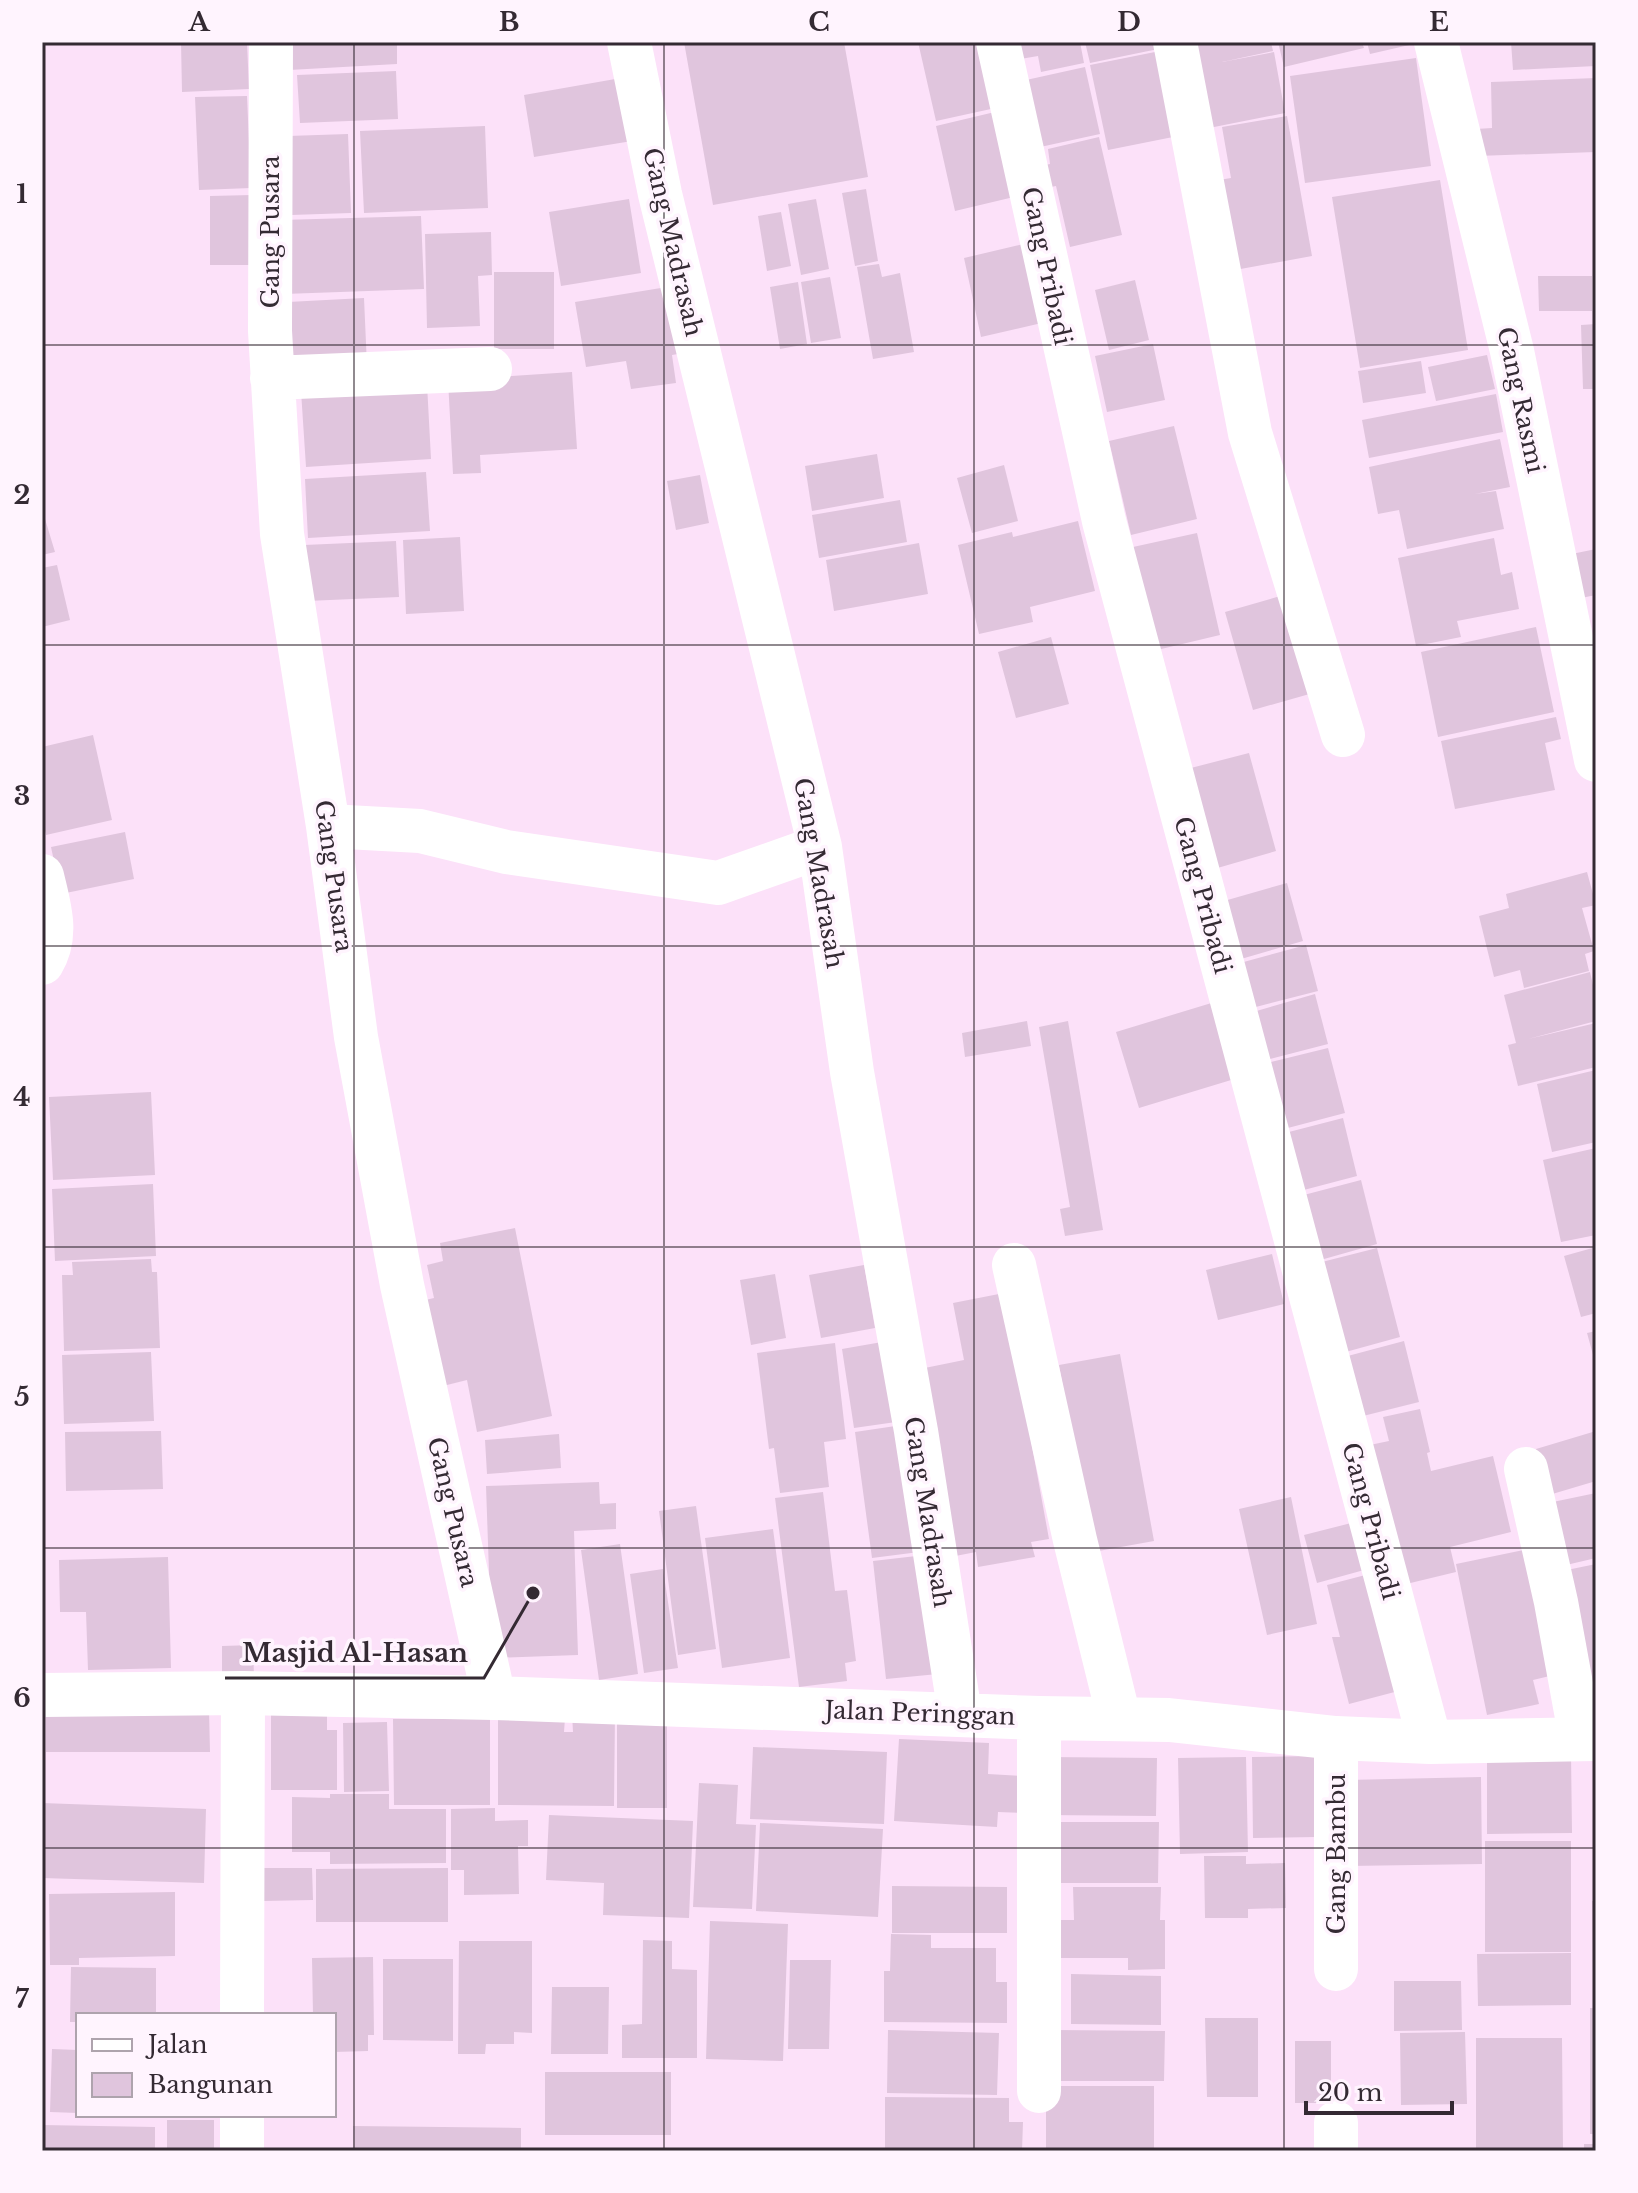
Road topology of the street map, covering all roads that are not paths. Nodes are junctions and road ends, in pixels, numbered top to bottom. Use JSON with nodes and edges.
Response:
{"nodes":[{"id":1,"x":271,"y":42,"type":"edge"},
{"id":2,"x":629,"y":42,"type":"edge"},
{"id":3,"x":998,"y":42,"type":"edge"},
{"id":4,"x":1175,"y":42,"type":"edge"},
{"id":5,"x":1436,"y":42,"type":"edge"},
{"id":6,"x":490,"y":369,"type":"dead end"},
{"id":7,"x":272,"y":378,"type":"junction"},
{"id":8,"x":1343,"y":735,"type":"dead end"},
{"id":9,"x":1596,"y":760,"type":"edge"},
{"id":10,"x":328,"y":826,"type":"junction"},
{"id":11,"x":820,"y":847,"type":"junction"},
{"id":12,"x":42,"y":876,"type":"edge"},
{"id":13,"x":42,"y":963,"type":"edge"},
{"id":14,"x":1014,"y":1265,"type":"dead end"},
{"id":15,"x":1526,"y":1469,"type":"dead end"},
{"id":16,"x":243,"y":1693,"type":"junction"},
{"id":17,"x":42,"y":1695,"type":"edge"},
{"id":18,"x":494,"y":1698,"type":"junction"},
{"id":19,"x":960,"y":1714,"type":"junction"},
{"id":20,"x":1039,"y":1718,"type":"junction"},
{"id":21,"x":1119,"y":1718,"type":"junction"},
{"id":22,"x":1336,"y":1738,"type":"junction"},
{"id":23,"x":1589,"y":1739,"type":"edge"},
{"id":24,"x":1430,"y":1742,"type":"junction"},
{"id":25,"x":1336,"y":1969,"type":"dead end"},
{"id":26,"x":242,"y":2013,"type":"edge"},
{"id":27,"x":1039,"y":2091,"type":"dead end"},
{"id":28,"x":242,"y":2117,"type":"edge"},
{"id":29,"x":242,"y":2151,"type":"edge"}],
"edges":[{"from":1,"to":7,"type":"street","name":"Gang Pusara"},
{"from":2,"to":11,"type":"street","name":"Gang Madrasah"},
{"from":3,"to":24,"type":"street","name":"Gang Pribadi"},
{"from":4,"to":8,"type":"street"},
{"from":5,"to":9,"type":"street","name":"Gang Rasmi"},
{"from":6,"to":7,"type":"street"},
{"from":7,"to":10,"type":"street","name":"Gang Pusara"},
{"from":10,"to":11,"type":"street"},
{"from":10,"to":18,"type":"street","name":"Gang Pusara"},
{"from":11,"to":19,"type":"street","name":"Gang Madrasah"},
{"from":12,"to":13,"type":"street"},
{"from":14,"to":21,"type":"street"},
{"from":15,"to":23,"type":"street"},
{"from":16,"to":17,"type":"street","name":"Jalan Peringgan"},
{"from":16,"to":18,"type":"street","name":"Jalan Peringgan"},
{"from":16,"to":26,"type":"street"},
{"from":18,"to":19,"type":"street","name":"Jalan Peringgan"},
{"from":19,"to":20,"type":"street","name":"Jalan Peringgan"},
{"from":20,"to":21,"type":"street","name":"Jalan Peringgan"},
{"from":20,"to":27,"type":"street"},
{"from":21,"to":22,"type":"street","name":"Jalan Peringgan"},
{"from":22,"to":24,"type":"street","name":"Jalan Peringgan"},
{"from":22,"to":25,"type":"street","name":"Gang Bambu"},
{"from":23,"to":24,"type":"street","name":"Jalan Peringgan"},
{"from":28,"to":29,"type":"street"}]}
